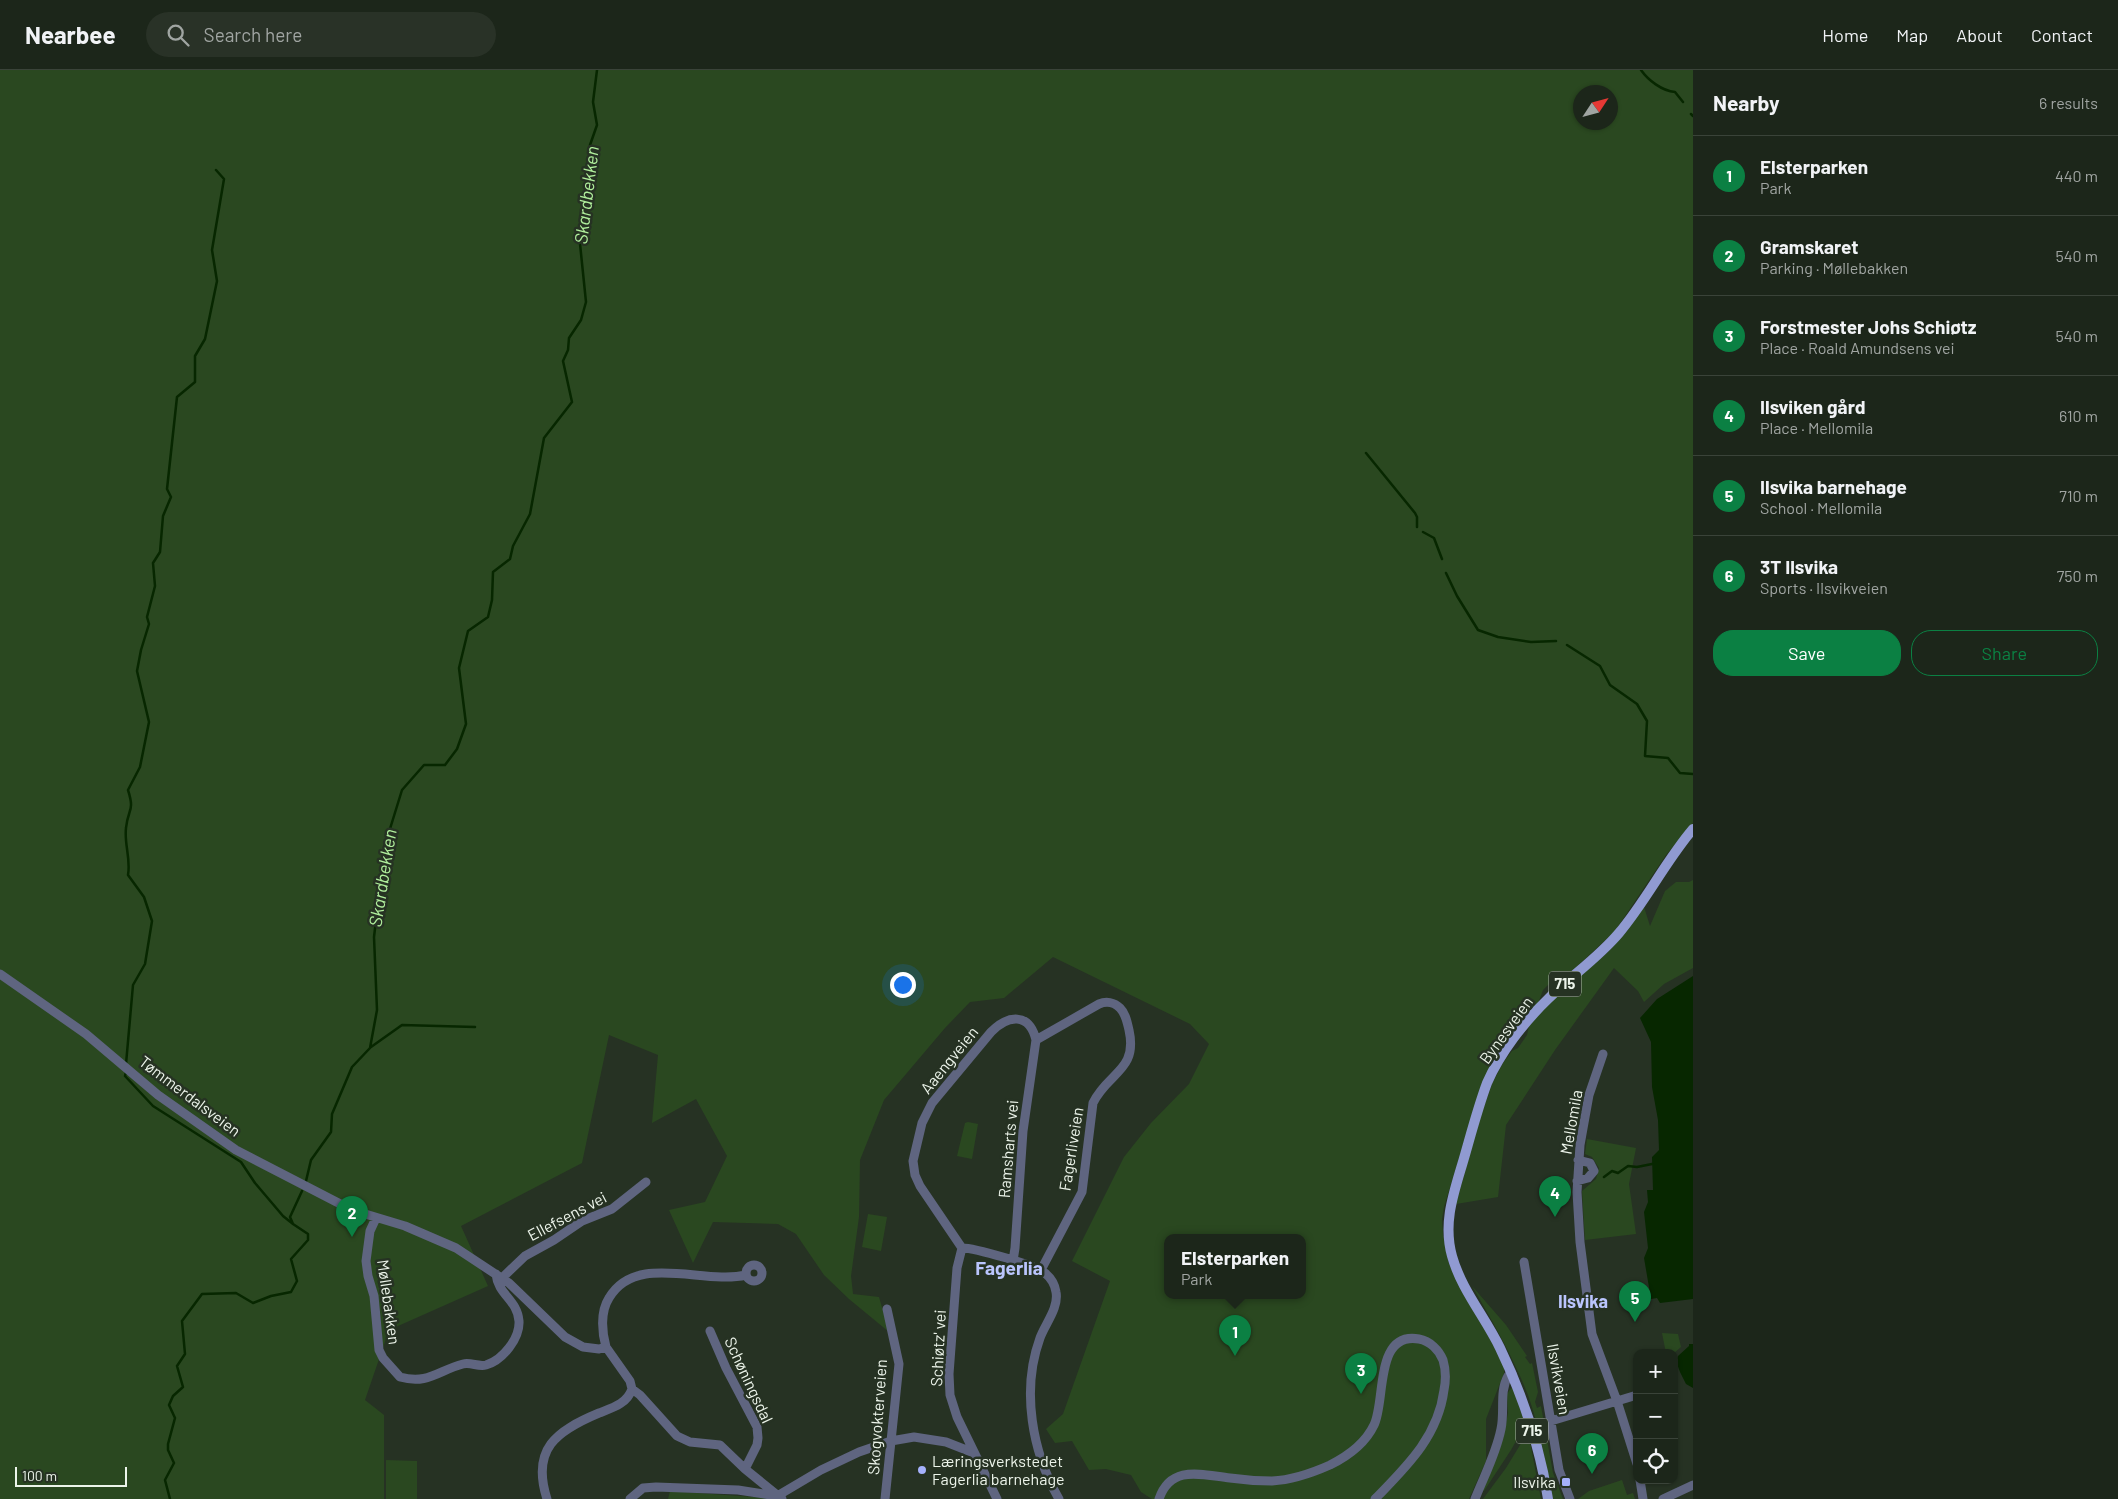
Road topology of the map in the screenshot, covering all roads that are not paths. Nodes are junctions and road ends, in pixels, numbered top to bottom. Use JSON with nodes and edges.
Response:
{"nodes":[{"id":1,"x":1693,"y":829,"type":"edge"},
{"id":2,"x":0,"y":974,"type":"edge"},
{"id":3,"x":1036,"y":1040,"type":"junction"},
{"id":4,"x":1603,"y":1054,"type":"dead end"},
{"id":5,"x":1578,"y":1160,"type":"junction"},
{"id":6,"x":1577,"y":1181,"type":"junction"},
{"id":7,"x":646,"y":1182,"type":"dead end"},
{"id":8,"x":376,"y":1218,"type":"junction"},
{"id":9,"x":962,"y":1248,"type":"junction"},
{"id":10,"x":1012,"y":1261,"type":"junction"},
{"id":11,"x":1524,"y":1262,"type":"dead end"},
{"id":12,"x":1041,"y":1270,"type":"junction"},
{"id":13,"x":499,"y":1275,"type":"junction"},
{"id":14,"x":746,"y":1276,"type":"dead end"},
{"id":15,"x":887,"y":1309,"type":"dead end"},
{"id":16,"x":710,"y":1331,"type":"dead end"},
{"id":17,"x":606,"y":1348,"type":"junction"},
{"id":18,"x":1512,"y":1374,"type":"junction"},
{"id":19,"x":632,"y":1389,"type":"junction"},
{"id":20,"x":1633,"y":1396,"type":"edge"},
{"id":21,"x":1617,"y":1401,"type":"junction"},
{"id":22,"x":1551,"y":1421,"type":"junction"},
{"id":23,"x":891,"y":1440,"type":"junction"},
{"id":24,"x":1633,"y":1451,"type":"edge"},
{"id":25,"x":974,"y":1453,"type":"junction"},
{"id":26,"x":745,"y":1469,"type":"junction"},
{"id":27,"x":1641,"y":1484,"type":"edge"},
{"id":28,"x":1693,"y":1485,"type":"edge"},
{"id":29,"x":780,"y":1497,"type":"edge"},
{"id":30,"x":547,"y":1499,"type":"edge"},
{"id":31,"x":630,"y":1499,"type":"edge"},
{"id":32,"x":885,"y":1499,"type":"edge"},
{"id":33,"x":997,"y":1499,"type":"edge"},
{"id":34,"x":1059,"y":1499,"type":"edge"},
{"id":35,"x":1160,"y":1499,"type":"edge"},
{"id":36,"x":1375,"y":1499,"type":"edge"},
{"id":37,"x":1475,"y":1499,"type":"edge"},
{"id":38,"x":1548,"y":1499,"type":"edge"},
{"id":39,"x":1570,"y":1499,"type":"edge"},
{"id":40,"x":1643,"y":1499,"type":"edge"},
{"id":41,"x":1663,"y":1499,"type":"edge"}],
"edges":[{"from":1,"to":18,"type":"main road","name":"Bynesveien","number":"715"},
{"from":2,"to":8,"type":"street","name":"Tømmerdalsveien"},
{"from":3,"to":9,"type":"street","name":"Aaengveien"},
{"from":3,"to":10,"type":"street","name":"Ramsharts vei"},
{"from":3,"to":12,"type":"street","name":"Fagerliveien"},
{"from":4,"to":5,"type":"street","name":"Mellomila"},
{"from":5,"to":6,"type":"street","name":"Mellomila"},
{"from":5,"to":6,"type":"street"},
{"from":6,"to":21,"type":"street","name":"Mellomila"},
{"from":7,"to":13,"type":"street","name":"Ellefsens vei"},
{"from":8,"to":13,"type":"street"},
{"from":8,"to":13,"type":"street","name":"Møllebakken"},
{"from":9,"to":10,"type":"street"},
{"from":9,"to":25,"type":"street","name":"Schiøtz' vei"},
{"from":10,"to":12,"type":"street"},
{"from":11,"to":22,"type":"street","name":"Ilsvikveien"},
{"from":12,"to":34,"type":"street"},
{"from":13,"to":17,"type":"street"},
{"from":14,"to":17,"type":"street"},
{"from":15,"to":23,"type":"street","name":"Skogvokterveien"},
{"from":16,"to":26,"type":"street","name":"Schøningsdal"},
{"from":17,"to":19,"type":"street"},
{"from":18,"to":37,"type":"street"},
{"from":18,"to":38,"type":"main road","name":"Bynesveien","number":"715"},
{"from":19,"to":26,"type":"street"},
{"from":19,"to":30,"type":"street"},
{"from":20,"to":21,"type":"street"},
{"from":21,"to":22,"type":"street"},
{"from":21,"to":24,"type":"street","name":"Mellomila"},
{"from":22,"to":39,"type":"street","name":"Ilsvikveien"},
{"from":23,"to":25,"type":"street"},
{"from":23,"to":29,"type":"street"},
{"from":23,"to":32,"type":"street","name":"Skogvokterveien"},
{"from":25,"to":33,"type":"street","name":"Schiøtz' vei"},
{"from":26,"to":29,"type":"street"},
{"from":27,"to":40,"type":"street"},
{"from":28,"to":41,"type":"street"},
{"from":29,"to":31,"type":"street"},
{"from":35,"to":36,"type":"street"}]}
